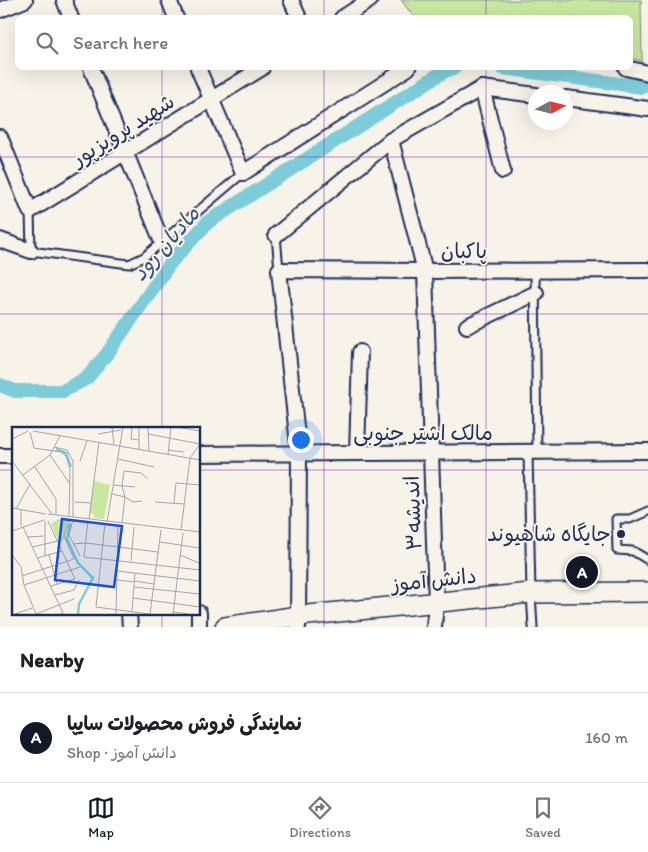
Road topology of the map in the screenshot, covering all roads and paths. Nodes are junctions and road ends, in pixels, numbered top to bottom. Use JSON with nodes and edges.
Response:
{"nodes":[{"id":1,"x":25,"y":0,"type":"edge"},
{"id":2,"x":64,"y":0,"type":"edge"},
{"id":3,"x":169,"y":0,"type":"edge"},
{"id":4,"x":291,"y":0,"type":"edge"},
{"id":5,"x":370,"y":0,"type":"edge"},
{"id":6,"x":0,"y":10,"type":"edge"},
{"id":7,"x":70,"y":15,"type":"edge"},
{"id":8,"x":175,"y":15,"type":"edge"},
{"id":9,"x":297,"y":15,"type":"edge"},
{"id":10,"x":347,"y":15,"type":"edge"},
{"id":11,"x":92,"y":70,"type":"edge"},
{"id":12,"x":199,"y":70,"type":"edge"},
{"id":13,"x":259,"y":70,"type":"edge"},
{"id":14,"x":405,"y":70,"type":"edge"},
{"id":15,"x":633,"y":70,"type":"edge"},
{"id":16,"x":648,"y":73,"type":"edge"},
{"id":17,"x":482,"y":88,"type":"junction"},
{"id":18,"x":528,"y":94,"type":"edge"},
{"id":19,"x":211,"y":99,"type":"junction"},
{"id":20,"x":573,"y":99,"type":"edge"},
{"id":21,"x":648,"y":109,"type":"edge"},
{"id":22,"x":0,"y":137,"type":"edge"},
{"id":23,"x":391,"y":140,"type":"junction"},
{"id":24,"x":126,"y":152,"type":"junction"},
{"id":25,"x":502,"y":171,"type":"dead end"},
{"id":26,"x":243,"y":174,"type":"junction"},
{"id":27,"x":30,"y":211,"type":"junction"},
{"id":28,"x":276,"y":235,"type":"joint"},
{"id":29,"x":0,"y":240,"type":"edge"},
{"id":30,"x":162,"y":242,"type":"junction"},
{"id":31,"x":31,"y":251,"type":"junction"},
{"id":32,"x":279,"y":270,"type":"junction"},
{"id":33,"x":648,"y":270,"type":"edge"},
{"id":34,"x":425,"y":271,"type":"junction"},
{"id":35,"x":535,"y":271,"type":"junction"},
{"id":36,"x":536,"y":293,"type":"junction"},
{"id":37,"x":467,"y":326,"type":"dead end"},
{"id":38,"x":360,"y":352,"type":"dead end"},
{"id":39,"x":648,"y":451,"type":"edge"},
{"id":40,"x":532,"y":452,"type":"junction"},
{"id":41,"x":357,"y":453,"type":"junction"},
{"id":42,"x":431,"y":453,"type":"junction"},
{"id":43,"x":200,"y":454,"type":"edge"},
{"id":44,"x":299,"y":454,"type":"junction"},
{"id":45,"x":648,"y":511,"type":"edge"},
{"id":46,"x":648,"y":560,"type":"edge"},
{"id":47,"x":531,"y":592,"type":"junction"},
{"id":48,"x":648,"y":592,"type":"edge"},
{"id":49,"x":436,"y":603,"type":"junction"},
{"id":50,"x":129,"y":614,"type":"edge"},
{"id":51,"x":199,"y":614,"type":"edge"},
{"id":52,"x":298,"y":621,"type":"edge"},
{"id":53,"x":130,"y":627,"type":"edge"},
{"id":54,"x":199,"y":627,"type":"edge"},
{"id":55,"x":225,"y":627,"type":"edge"},
{"id":56,"x":434,"y":627,"type":"edge"},
{"id":57,"x":533,"y":627,"type":"edge"}],
"edges":[{"from":1,"to":6,"type":"street"},
{"from":2,"to":7,"type":"street"},
{"from":3,"to":8,"type":"street"},
{"from":4,"to":9,"type":"street"},
{"from":5,"to":10,"type":"street"},
{"from":11,"to":24,"type":"street"},
{"from":12,"to":19,"type":"street"},
{"from":13,"to":19,"type":"street","name":"شهید پرویزپور"},
{"from":14,"to":26,"type":"street"},
{"from":15,"to":16,"type":"street"},
{"from":17,"to":18,"type":"street"},
{"from":17,"to":23,"type":"street"},
{"from":17,"to":25,"type":"street"},
{"from":19,"to":24,"type":"street","name":"شهید پرویزپور"},
{"from":19,"to":26,"type":"street"},
{"from":20,"to":21,"type":"street"},
{"from":22,"to":27,"type":"street"},
{"from":23,"to":28,"type":"street"},
{"from":23,"to":34,"type":"street","name":"اندیشه۳"},
{"from":24,"to":27,"type":"street","name":"شهید پرویزپور"},
{"from":24,"to":30,"type":"street"},
{"from":26,"to":30,"type":"lane"},
{"from":27,"to":31,"type":"lane"},
{"from":28,"to":32,"type":"lane"},
{"from":29,"to":31,"type":"street"},
{"from":30,"to":31,"type":"lane"},
{"from":32,"to":34,"type":"street","name":"پاکبان"},
{"from":32,"to":44,"type":"street"},
{"from":33,"to":35,"type":"street","name":"پاکبان"},
{"from":34,"to":35,"type":"street","name":"پاکبان"},
{"from":34,"to":42,"type":"street","name":"اندیشه۳"},
{"from":35,"to":36,"type":"lane"},
{"from":36,"to":37,"type":"street"},
{"from":36,"to":40,"type":"lane"},
{"from":38,"to":41,"type":"street"},
{"from":39,"to":40,"type":"street","name":"مالک اشتر جنوبی"},
{"from":40,"to":42,"type":"street","name":"مالک اشتر جنوبی"},
{"from":40,"to":47,"type":"lane"},
{"from":41,"to":42,"type":"street","name":"مالک اشتر جنوبی"},
{"from":41,"to":44,"type":"street","name":"مالک اشتر جنوبی"},
{"from":42,"to":49,"type":"street","name":"اندیشه۳"},
{"from":43,"to":44,"type":"street","name":"مالک اشتر جنوبی"},
{"from":44,"to":52,"type":"street"},
{"from":45,"to":46,"type":"lane"},
{"from":47,"to":48,"type":"main road","name":"دانش آموز"},
{"from":47,"to":49,"type":"main road","name":"دانش آموز"},
{"from":47,"to":57,"type":"lane"},
{"from":49,"to":52,"type":"main road","name":"دانش آموز"},
{"from":49,"to":56,"type":"street","name":"اندیشه۳"},
{"from":50,"to":53,"type":"street"},
{"from":51,"to":54,"type":"street"},
{"from":52,"to":55,"type":"main road","name":"دانش آموز"}]}
